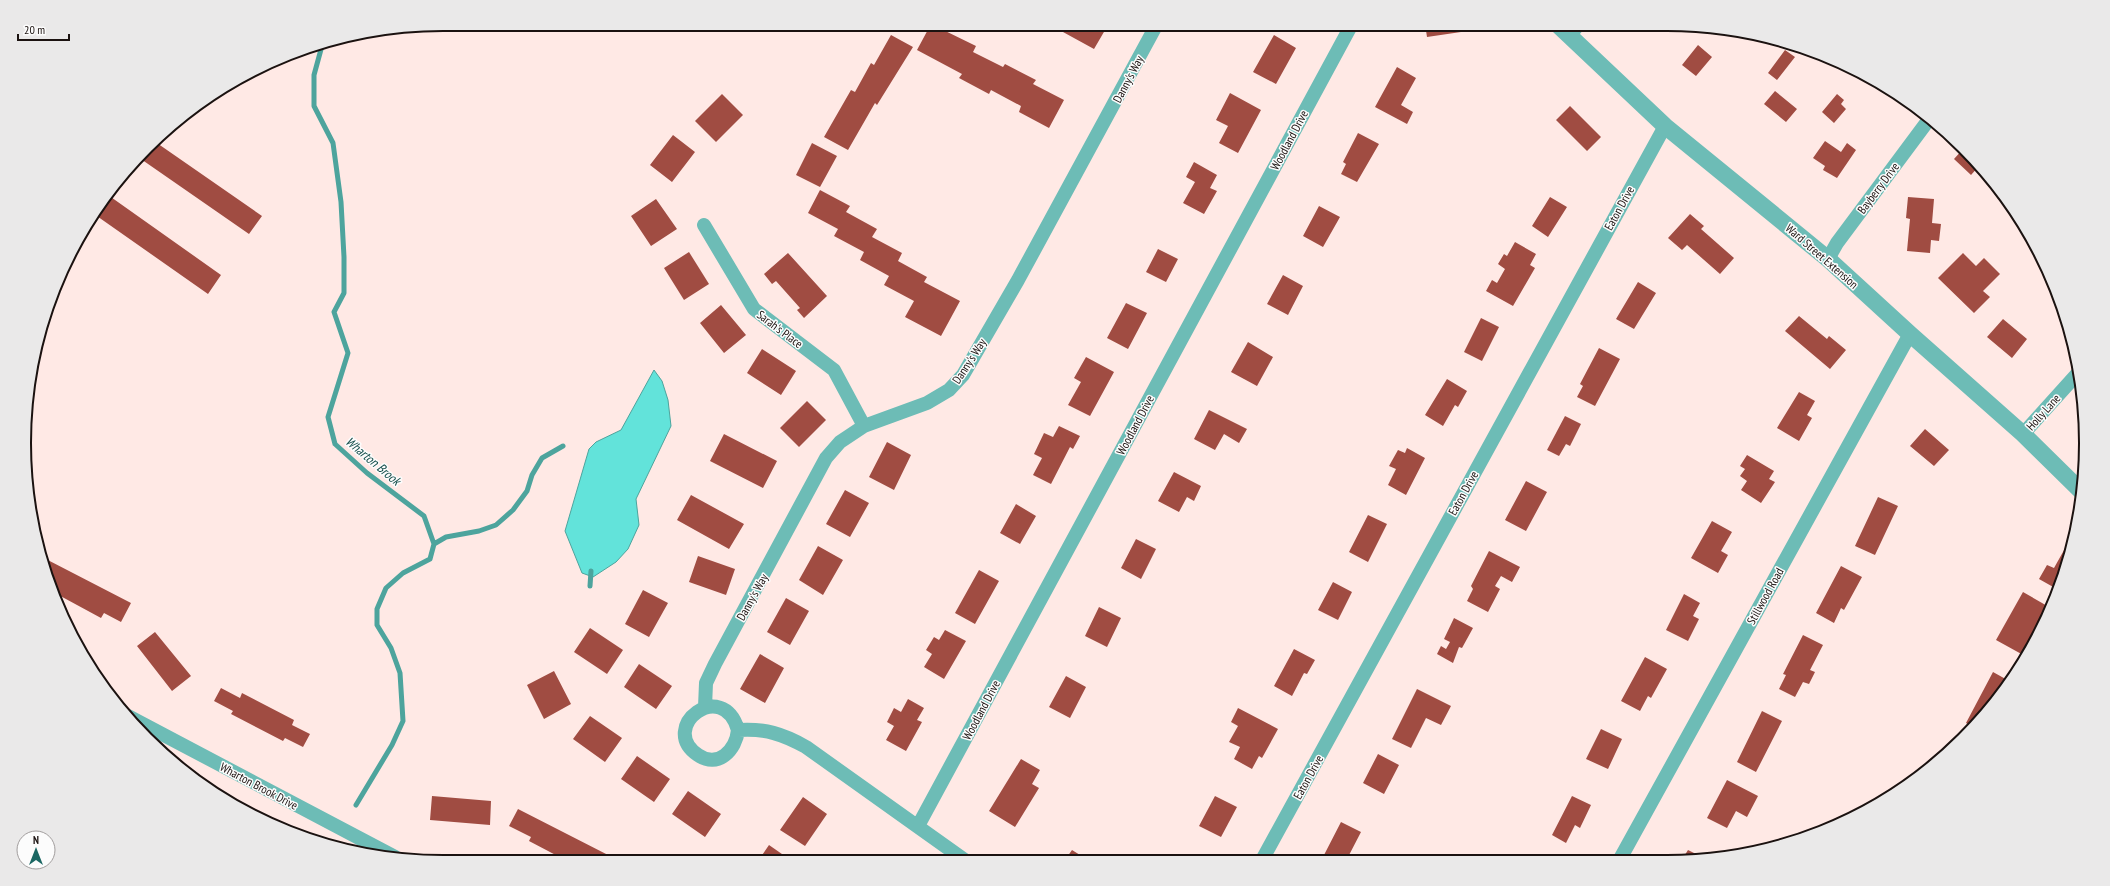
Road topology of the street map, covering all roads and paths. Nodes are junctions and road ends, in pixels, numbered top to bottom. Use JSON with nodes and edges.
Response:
{"nodes":[{"id":1,"x":1153,"y":31,"type":"edge"},
{"id":2,"x":1348,"y":31,"type":"edge"},
{"id":3,"x":1575,"y":31,"type":"edge"},
{"id":4,"x":1926,"y":123,"type":"edge"},
{"id":5,"x":1665,"y":126,"type":"junction"},
{"id":6,"x":704,"y":225,"type":"dead end"},
{"id":7,"x":1828,"y":259,"type":"junction"},
{"id":8,"x":1910,"y":334,"type":"junction"},
{"id":9,"x":2073,"y":378,"type":"edge"},
{"id":10,"x":864,"y":426,"type":"junction"},
{"id":11,"x":2023,"y":434,"type":"junction"},
{"id":12,"x":2076,"y":487,"type":"edge"},
{"id":13,"x":705,"y":707,"type":"junction"},
{"id":14,"x":141,"y":723,"type":"edge"},
{"id":15,"x":738,"y":730,"type":"junction"},
{"id":16,"x":918,"y":826,"type":"junction"},
{"id":17,"x":381,"y":850,"type":"edge"},
{"id":18,"x":959,"y":855,"type":"edge"},
{"id":19,"x":1265,"y":855,"type":"edge"},
{"id":20,"x":1622,"y":855,"type":"edge"}],
"edges":[{"from":1,"to":10,"type":"street","name":"Danny's Way"},
{"from":2,"to":16,"type":"street","name":"Woodland Drive"},
{"from":3,"to":5,"type":"street","name":"Ward Street Extension"},
{"from":4,"to":7,"type":"street","name":"Bayberry Drive"},
{"from":5,"to":7,"type":"street","name":"Ward Street Extension"},
{"from":5,"to":19,"type":"street","name":"Eaton Drive"},
{"from":6,"to":10,"type":"street","name":"Sarah's Place"},
{"from":7,"to":8,"type":"street","name":"Ward Street Extension"},
{"from":8,"to":11,"type":"street","name":"Ward Street Extension"},
{"from":8,"to":20,"type":"street","name":"Stillwood Road"},
{"from":9,"to":11,"type":"street","name":"Holly Lane"},
{"from":10,"to":13,"type":"street","name":"Danny's Way"},
{"from":11,"to":12,"type":"street","name":"Ward Street Extension"},
{"from":13,"to":15,"type":"street"},
{"from":13,"to":15,"type":"street"},
{"from":14,"to":17,"type":"street","name":"Wharton Brook Drive"},
{"from":15,"to":16,"type":"street"},
{"from":16,"to":18,"type":"street"}]}
